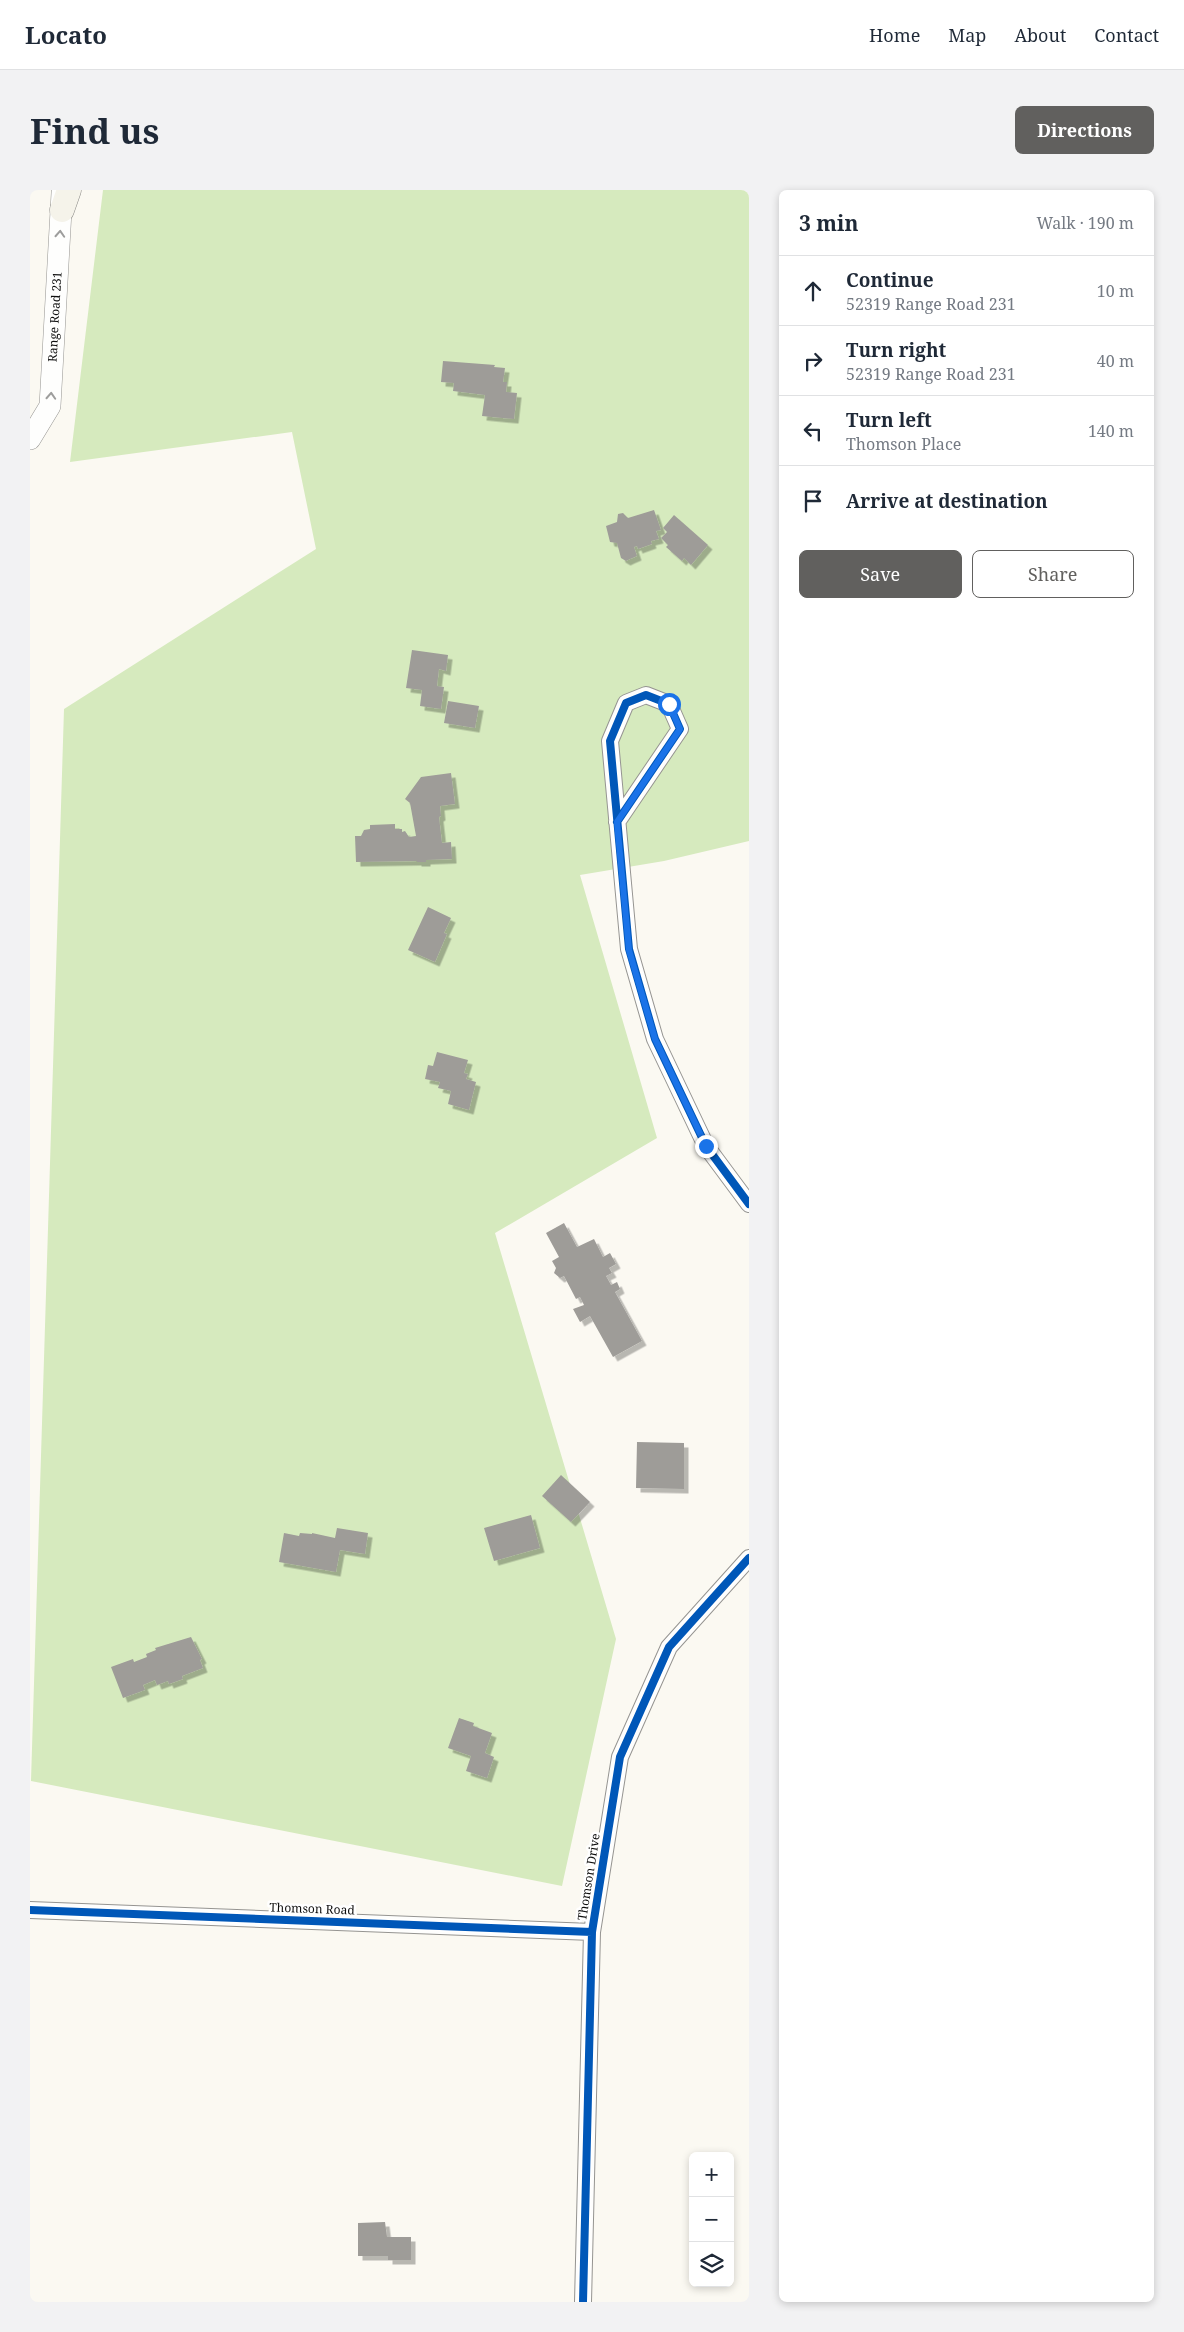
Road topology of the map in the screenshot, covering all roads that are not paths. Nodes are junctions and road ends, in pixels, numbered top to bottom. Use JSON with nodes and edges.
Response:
{"nodes":[{"id":1,"x":64,"y":196,"type":"edge"},
{"id":2,"x":30,"y":439,"type":"edge"},
{"id":3,"x":617,"y":822,"type":"junction"},
{"id":4,"x":749,"y":1204,"type":"edge"},
{"id":5,"x":749,"y":1558,"type":"edge"},
{"id":6,"x":30,"y":1910,"type":"edge"},
{"id":7,"x":592,"y":1932,"type":"junction"},
{"id":8,"x":583,"y":2302,"type":"edge"}],
"edges":[{"from":2,"to":1,"type":"street","name":"Range Road 231","one_way":true},
{"from":3,"to":3,"type":"street"},
{"from":3,"to":4,"type":"street"},
{"from":5,"to":7,"type":"street","name":"Thomson Drive"},
{"from":6,"to":7,"type":"street","name":"Thomson Road"},
{"from":7,"to":8,"type":"street","name":"Thomson Drive"}]}
